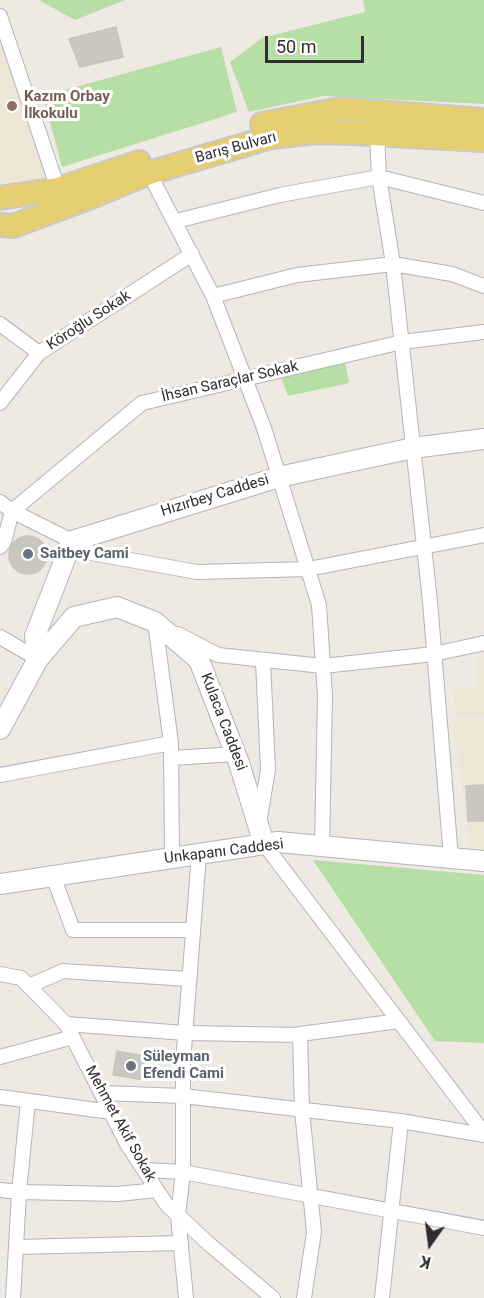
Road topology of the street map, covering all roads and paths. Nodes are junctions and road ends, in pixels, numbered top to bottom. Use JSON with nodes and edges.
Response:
{"nodes":[{"id":1,"x":0,"y":16,"type":"edge"},
{"id":2,"x":484,"y":120,"type":"edge"},
{"id":3,"x":377,"y":133,"type":"junction"},
{"id":4,"x":484,"y":140,"type":"edge"},
{"id":5,"x":149,"y":173,"type":"junction"},
{"id":6,"x":379,"y":177,"type":"junction"},
{"id":7,"x":58,"y":189,"type":"junction"},
{"id":8,"x":0,"y":198,"type":"edge"},
{"id":9,"x":484,"y":203,"type":"edge"},
{"id":10,"x":176,"y":222,"type":"junction"},
{"id":11,"x":4,"y":228,"type":"edge"},
{"id":12,"x":192,"y":254,"type":"junction"},
{"id":13,"x":393,"y":264,"type":"junction"},
{"id":14,"x":484,"y":286,"type":"edge"},
{"id":15,"x":213,"y":296,"type":"junction"},
{"id":16,"x":0,"y":324,"type":"edge"},
{"id":17,"x":484,"y":332,"type":"edge"},
{"id":18,"x":402,"y":342,"type":"junction"},
{"id":19,"x":39,"y":353,"type":"junction"},
{"id":20,"x":244,"y":377,"type":"junction"},
{"id":21,"x":0,"y":403,"type":"edge"},
{"id":22,"x":484,"y":439,"type":"edge"},
{"id":23,"x":413,"y":448,"type":"junction"},
{"id":24,"x":279,"y":477,"type":"junction"},
{"id":25,"x":0,"y":502,"type":"edge"},
{"id":26,"x":12,"y":511,"type":"junction"},
{"id":27,"x":484,"y":535,"type":"edge"},
{"id":28,"x":72,"y":541,"type":"junction"},
{"id":29,"x":424,"y":545,"type":"junction"},
{"id":30,"x":0,"y":547,"type":"edge"},
{"id":31,"x":308,"y":569,"type":"junction"},
{"id":32,"x":155,"y":622,"type":"junction"},
{"id":33,"x":0,"y":637,"type":"edge"},
{"id":34,"x":484,"y":643,"type":"edge"},
{"id":35,"x":434,"y":654,"type":"junction"},
{"id":36,"x":38,"y":659,"type":"junction"},
{"id":37,"x":263,"y":660,"type":"junction"},
{"id":38,"x":323,"y":666,"type":"junction"},
{"id":39,"x":0,"y":729,"type":"edge"},
{"id":40,"x":171,"y":743,"type":"junction"},
{"id":41,"x":236,"y":754,"type":"junction"},
{"id":42,"x":171,"y":758,"type":"junction"},
{"id":43,"x":0,"y":775,"type":"edge"},
{"id":44,"x":258,"y":825,"type":"junction"},
{"id":45,"x":264,"y":844,"type":"junction"},
{"id":46,"x":322,"y":846,"type":"junction"},
{"id":47,"x":199,"y":854,"type":"junction"},
{"id":48,"x":172,"y":858,"type":"junction"},
{"id":49,"x":451,"y":858,"type":"junction"},
{"id":50,"x":484,"y":861,"type":"edge"},
{"id":51,"x":53,"y":876,"type":"junction"},
{"id":52,"x":0,"y":884,"type":"edge"},
{"id":53,"x":193,"y":930,"type":"junction"},
{"id":54,"x":0,"y":974,"type":"edge"},
{"id":55,"x":189,"y":980,"type":"junction"},
{"id":56,"x":29,"y":986,"type":"junction"},
{"id":57,"x":399,"y":1020,"type":"junction"},
{"id":58,"x":66,"y":1024,"type":"junction"},
{"id":59,"x":185,"y":1033,"type":"junction"},
{"id":60,"x":301,"y":1035,"type":"junction"},
{"id":61,"x":73,"y":1037,"type":"junction"},
{"id":62,"x":0,"y":1057,"type":"edge"},
{"id":63,"x":102,"y":1093,"type":"junction"},
{"id":64,"x":183,"y":1096,"type":"junction"},
{"id":65,"x":0,"y":1097,"type":"edge"},
{"id":66,"x":28,"y":1101,"type":"junction"},
{"id":67,"x":302,"y":1110,"type":"junction"},
{"id":68,"x":111,"y":1112,"type":"junction"},
{"id":69,"x":401,"y":1121,"type":"junction"},
{"id":70,"x":484,"y":1134,"type":"edge"},
{"id":71,"x":144,"y":1170,"type":"junction"},
{"id":72,"x":183,"y":1172,"type":"junction"},
{"id":73,"x":0,"y":1190,"type":"edge"},
{"id":74,"x":157,"y":1190,"type":"junction"},
{"id":75,"x":19,"y":1192,"type":"junction"},
{"id":76,"x":310,"y":1195,"type":"junction"},
{"id":77,"x":391,"y":1210,"type":"junction"},
{"id":78,"x":178,"y":1216,"type":"junction"},
{"id":79,"x":484,"y":1228,"type":"edge"},
{"id":80,"x":181,"y":1243,"type":"junction"},
{"id":81,"x":16,"y":1247,"type":"junction"},
{"id":82,"x":13,"y":1298,"type":"edge"},
{"id":83,"x":186,"y":1298,"type":"edge"},
{"id":84,"x":273,"y":1298,"type":"edge"},
{"id":85,"x":304,"y":1298,"type":"edge"},
{"id":86,"x":382,"y":1298,"type":"edge"}],
"edges":[{"from":1,"to":7,"type":"street"},
{"from":2,"to":7,"type":"main road","name":"Barış Bulvarı"},
{"from":3,"to":4,"type":"main road","name":"Barış Bulvarı"},
{"from":3,"to":5,"type":"main road","name":"Barış Bulvarı"},
{"from":3,"to":6,"type":"street"},
{"from":5,"to":10,"type":"street"},
{"from":5,"to":11,"type":"main road","name":"Barış Bulvarı"},
{"from":6,"to":9,"type":"street"},
{"from":6,"to":10,"type":"street"},
{"from":6,"to":13,"type":"street"},
{"from":7,"to":8,"type":"main road","name":"Barış Bulvarı"},
{"from":10,"to":12,"type":"street"},
{"from":12,"to":15,"type":"street"},
{"from":12,"to":19,"type":"street","name":"Köroğlu Sokak"},
{"from":13,"to":14,"type":"street"},
{"from":13,"to":15,"type":"street"},
{"from":13,"to":18,"type":"street"},
{"from":15,"to":20,"type":"street"},
{"from":16,"to":19,"type":"street"},
{"from":17,"to":18,"type":"street","name":"İhsan Saraçlar Sokak"},
{"from":18,"to":20,"type":"street","name":"İhsan Saraçlar Sokak"},
{"from":18,"to":23,"type":"street"},
{"from":19,"to":21,"type":"street","name":"Köroğlu Sokak"},
{"from":20,"to":24,"type":"street"},
{"from":20,"to":26,"type":"street","name":"İhsan Saraçlar Sokak"},
{"from":22,"to":23,"type":"main road","name":"Hızırbey Caddesi"},
{"from":23,"to":24,"type":"main road","name":"Hızırbey Caddesi"},
{"from":23,"to":29,"type":"street"},
{"from":24,"to":28,"type":"main road","name":"Hızırbey Caddesi"},
{"from":24,"to":31,"type":"street"},
{"from":25,"to":26,"type":"street"},
{"from":26,"to":28,"type":"street"},
{"from":26,"to":30,"type":"street"},
{"from":27,"to":29,"type":"street"},
{"from":28,"to":31,"type":"street"},
{"from":28,"to":36,"type":"main road"},
{"from":29,"to":31,"type":"street"},
{"from":29,"to":35,"type":"street"},
{"from":31,"to":38,"type":"street"},
{"from":32,"to":36,"type":"main road","name":"Kulaca Caddesi"},
{"from":32,"to":37,"type":"street"},
{"from":32,"to":40,"type":"street"},
{"from":32,"to":41,"type":"main road","name":"Kulaca Caddesi"},
{"from":33,"to":36,"type":"street"},
{"from":34,"to":35,"type":"street"},
{"from":35,"to":38,"type":"street"},
{"from":35,"to":49,"type":"street"},
{"from":36,"to":39,"type":"main road","name":"Kulaca Caddesi"},
{"from":37,"to":38,"type":"street"},
{"from":37,"to":44,"type":"street"},
{"from":38,"to":46,"type":"street"},
{"from":40,"to":42,"type":"street"},
{"from":40,"to":43,"type":"street"},
{"from":41,"to":42,"type":"street"},
{"from":41,"to":44,"type":"main road","name":"Kulaca Caddesi"},
{"from":42,"to":48,"type":"street"},
{"from":44,"to":45,"type":"main road","name":"Kulaca Caddesi"},
{"from":45,"to":46,"type":"main road","name":"Unkapanı Caddesi"},
{"from":45,"to":47,"type":"main road","name":"Unkapanı Caddesi"},
{"from":45,"to":57,"type":"street"},
{"from":46,"to":49,"type":"main road","name":"Unkapanı Caddesi"},
{"from":47,"to":48,"type":"main road","name":"Unkapanı Caddesi"},
{"from":47,"to":53,"type":"street"},
{"from":48,"to":51,"type":"main road","name":"Unkapanı Caddesi"},
{"from":49,"to":50,"type":"main road","name":"Unkapanı Caddesi"},
{"from":51,"to":52,"type":"main road","name":"Unkapanı Caddesi"},
{"from":51,"to":53,"type":"street"},
{"from":53,"to":55,"type":"street"},
{"from":54,"to":56,"type":"street","name":"Mehmet Akif Sokak"},
{"from":55,"to":56,"type":"street"},
{"from":55,"to":59,"type":"street"},
{"from":56,"to":58,"type":"street","name":"Mehmet Akif Sokak"},
{"from":57,"to":60,"type":"street"},
{"from":57,"to":70,"type":"street"},
{"from":58,"to":59,"type":"street"},
{"from":58,"to":61,"type":"street","name":"Mehmet Akif Sokak"},
{"from":59,"to":60,"type":"street"},
{"from":59,"to":64,"type":"street"},
{"from":60,"to":67,"type":"street"},
{"from":61,"to":62,"type":"street"},
{"from":61,"to":63,"type":"street","name":"Mehmet Akif Sokak"},
{"from":63,"to":64,"type":"street"},
{"from":63,"to":68,"type":"street","name":"Mehmet Akif Sokak"},
{"from":64,"to":67,"type":"street"},
{"from":64,"to":72,"type":"street"},
{"from":65,"to":66,"type":"street"},
{"from":66,"to":68,"type":"street"},
{"from":66,"to":75,"type":"street"},
{"from":67,"to":69,"type":"street"},
{"from":67,"to":76,"type":"street"},
{"from":68,"to":71,"type":"street","name":"Mehmet Akif Sokak"},
{"from":69,"to":70,"type":"street"},
{"from":69,"to":77,"type":"street"},
{"from":71,"to":72,"type":"street"},
{"from":71,"to":74,"type":"street","name":"Mehmet Akif Sokak"},
{"from":72,"to":76,"type":"street"},
{"from":72,"to":78,"type":"street"},
{"from":73,"to":75,"type":"street"},
{"from":74,"to":75,"type":"street"},
{"from":74,"to":78,"type":"street","name":"Mehmet Akif Sokak"},
{"from":75,"to":81,"type":"street"},
{"from":76,"to":77,"type":"street"},
{"from":76,"to":85,"type":"street"},
{"from":77,"to":79,"type":"street"},
{"from":77,"to":86,"type":"street"},
{"from":78,"to":80,"type":"street"},
{"from":78,"to":84,"type":"street","name":"Mehmet Akif Sokak"},
{"from":80,"to":81,"type":"street"},
{"from":80,"to":83,"type":"street"},
{"from":81,"to":82,"type":"street"}]}
